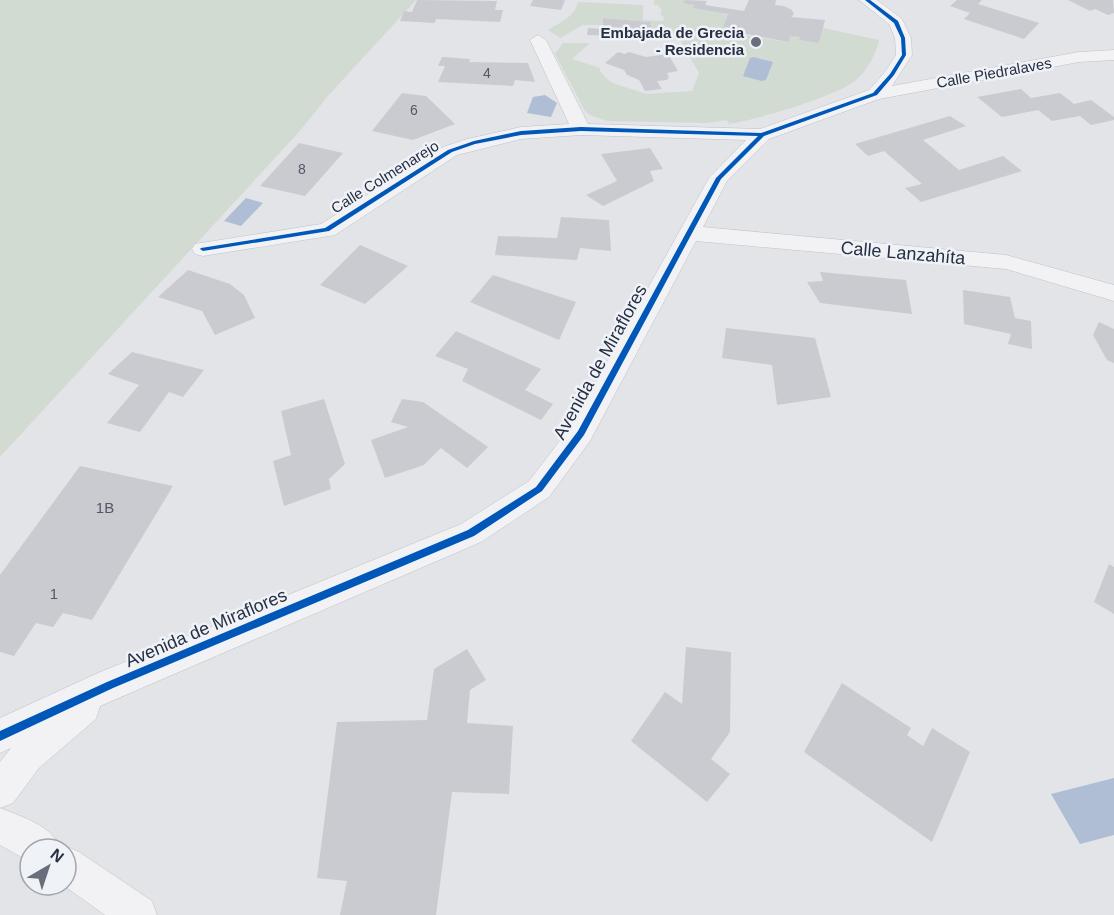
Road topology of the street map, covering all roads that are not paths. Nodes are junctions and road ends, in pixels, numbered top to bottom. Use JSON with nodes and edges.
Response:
{"nodes":[{"id":1,"x":867,"y":0,"type":"edge"},
{"id":2,"x":538,"y":40,"type":"dead end"},
{"id":3,"x":1114,"y":55,"type":"edge"},
{"id":4,"x":875,"y":94,"type":"junction"},
{"id":5,"x":581,"y":129,"type":"junction"},
{"id":6,"x":762,"y":135,"type":"junction"},
{"id":7,"x":688,"y":232,"type":"junction"},
{"id":8,"x":203,"y":249,"type":"dead end"},
{"id":9,"x":1114,"y":293,"type":"edge"},
{"id":10,"x":110,"y":685,"type":"junction"},
{"id":11,"x":0,"y":736,"type":"edge"},
{"id":12,"x":0,"y":790,"type":"edge"},
{"id":13,"x":0,"y":826,"type":"edge"},
{"id":14,"x":24,"y":837,"type":"edge"},
{"id":15,"x":78,"y":873,"type":"edge"},
{"id":16,"x":138,"y":915,"type":"edge"}],
"edges":[{"from":1,"to":4,"type":"street","name":"Avenida de Miraflores"},
{"from":2,"to":5,"type":"street"},
{"from":3,"to":4,"type":"street","name":"Calle Piedralaves"},
{"from":4,"to":6,"type":"street","name":"Avenida de Miraflores"},
{"from":5,"to":6,"type":"street","name":"Calle Colmenarejo"},
{"from":5,"to":8,"type":"street","name":"Calle Colmenarejo"},
{"from":6,"to":7,"type":"street","name":"Avenida de Miraflores"},
{"from":7,"to":9,"type":"street","name":"Calle Lanzahíta"},
{"from":7,"to":10,"type":"street","name":"Avenida de Miraflores"},
{"from":10,"to":11,"type":"street","name":"Avenida de Miraflores"},
{"from":10,"to":12,"type":"street","name":"Avenida de Miraflores"},
{"from":13,"to":14,"type":"street"},
{"from":15,"to":16,"type":"street"}]}
